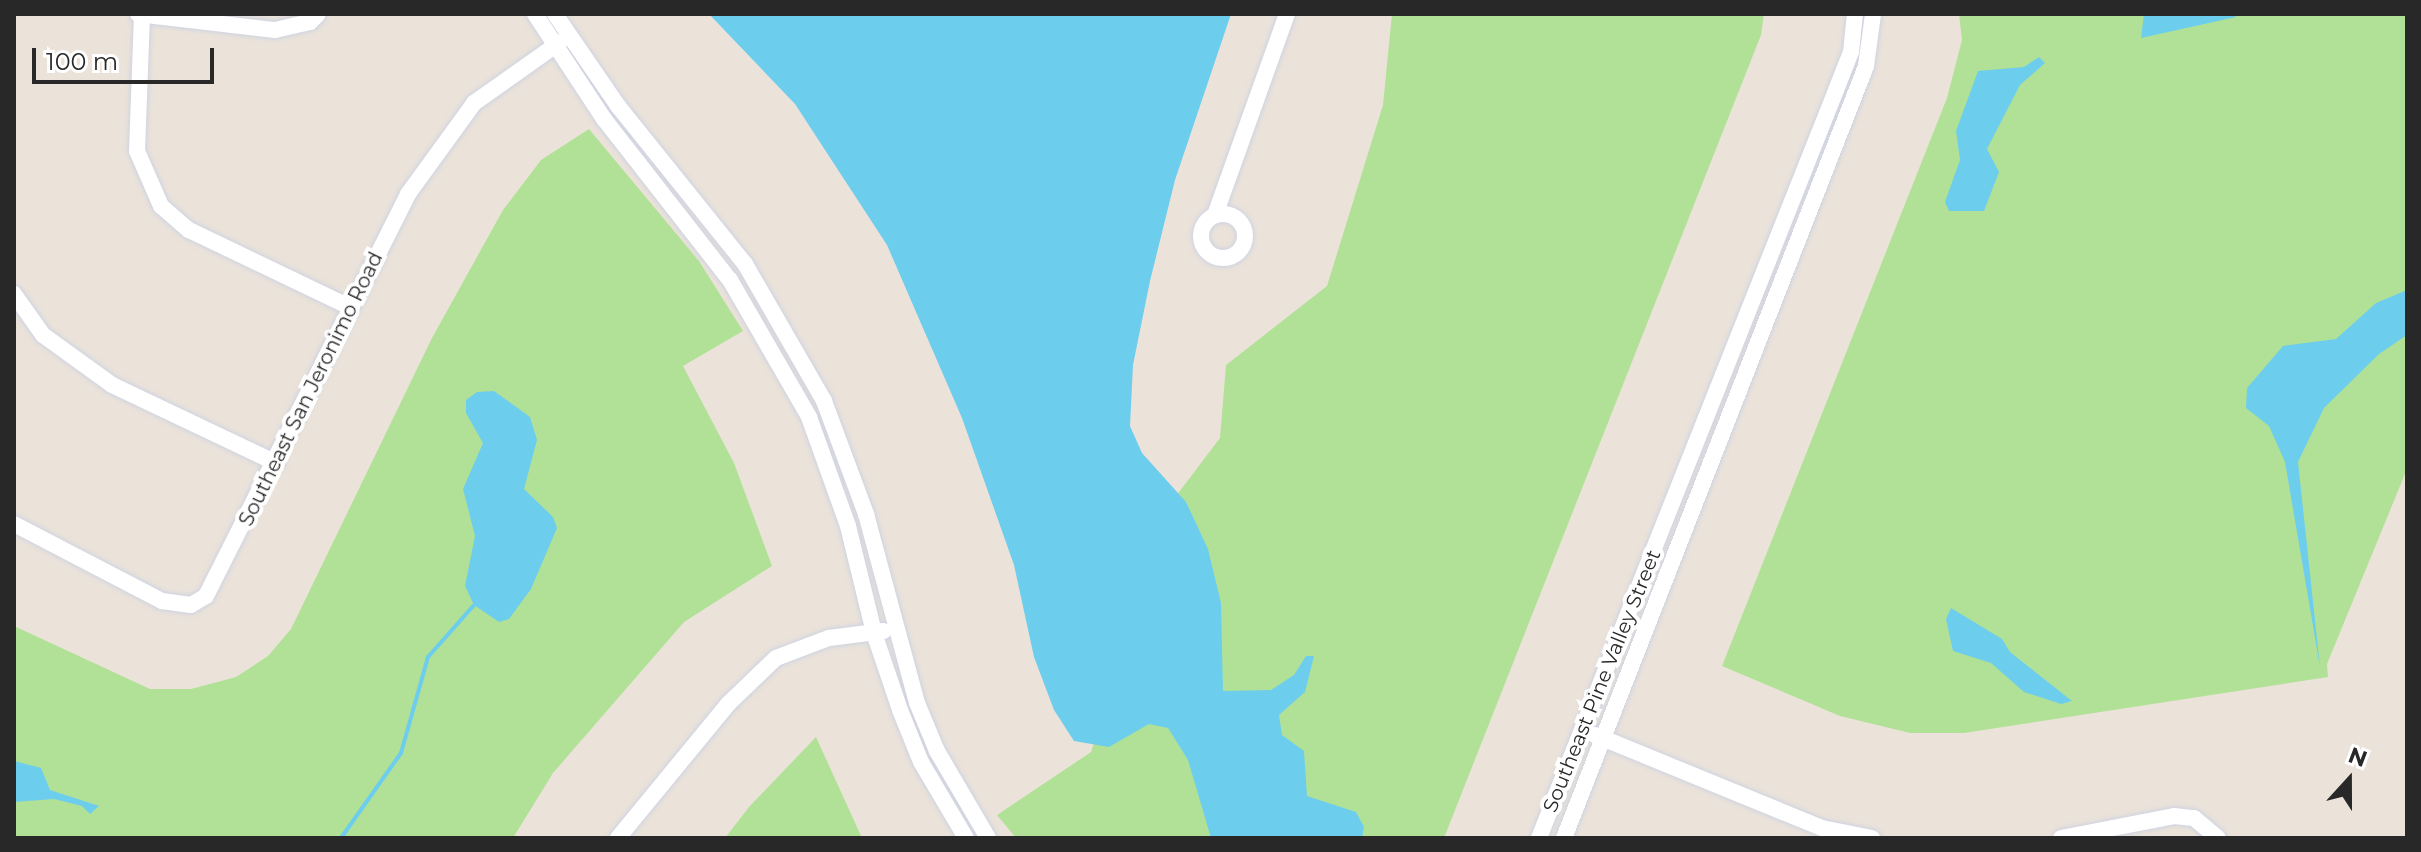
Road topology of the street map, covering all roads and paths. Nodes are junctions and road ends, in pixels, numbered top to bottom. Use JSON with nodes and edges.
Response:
{"nodes":[{"id":1,"x":318,"y":14,"type":"edge"},
{"id":2,"x":535,"y":14,"type":"edge"},
{"id":3,"x":555,"y":14,"type":"edge"},
{"id":4,"x":1287,"y":14,"type":"edge"},
{"id":5,"x":1855,"y":14,"type":"edge"},
{"id":6,"x":1873,"y":14,"type":"edge"},
{"id":7,"x":140,"y":15,"type":"edge"},
{"id":8,"x":568,"y":36,"type":"junction"},
{"id":9,"x":554,"y":46,"type":"junction"},
{"id":10,"x":1827,"y":113,"type":"junction"},
{"id":11,"x":1846,"y":116,"type":"junction"},
{"id":12,"x":1215,"y":215,"type":"dead end"},
{"id":13,"x":14,"y":294,"type":"edge"},
{"id":14,"x":350,"y":307,"type":"junction"},
{"id":15,"x":1745,"y":321,"type":"junction"},
{"id":16,"x":1763,"y":327,"type":"junction"},
{"id":17,"x":276,"y":463,"type":"junction"},
{"id":18,"x":1664,"y":523,"type":"junction"},
{"id":19,"x":14,"y":524,"type":"edge"},
{"id":20,"x":1684,"y":531,"type":"junction"},
{"id":21,"x":897,"y":629,"type":"junction"},
{"id":22,"x":874,"y":633,"type":"junction"},
{"id":23,"x":1582,"y":730,"type":"junction"},
{"id":24,"x":1602,"y":738,"type":"junction"},
{"id":25,"x":618,"y":838,"type":"edge"},
{"id":26,"x":966,"y":838,"type":"edge"},
{"id":27,"x":988,"y":838,"type":"edge"},
{"id":28,"x":1539,"y":838,"type":"edge"},
{"id":29,"x":1564,"y":838,"type":"edge"},
{"id":30,"x":1872,"y":838,"type":"edge"},
{"id":31,"x":2061,"y":838,"type":"edge"},
{"id":32,"x":2218,"y":838,"type":"edge"}],
"edges":[{"from":1,"to":7,"type":"street"},
{"from":2,"to":9,"type":"street"},
{"from":3,"to":8,"type":"street"},
{"from":4,"to":12,"type":"street"},
{"from":5,"to":10,"type":"street","name":"Southeast Pine Valley Street"},
{"from":6,"to":11,"type":"street","name":"Southeast Pine Valley Street"},
{"from":7,"to":14,"type":"street"},
{"from":8,"to":9,"type":"street","name":"Southeast San Jeronimo Road"},
{"from":8,"to":21,"type":"street"},
{"from":9,"to":14,"type":"street","name":"Southeast San Jeronimo Road"},
{"from":9,"to":22,"type":"street"},
{"from":10,"to":11,"type":"street"},
{"from":10,"to":15,"type":"street","name":"Southeast Pine Valley Street"},
{"from":11,"to":16,"type":"street","name":"Southeast Pine Valley Street"},
{"from":13,"to":17,"type":"street"},
{"from":14,"to":17,"type":"street","name":"Southeast San Jeronimo Road"},
{"from":15,"to":16,"type":"street"},
{"from":15,"to":18,"type":"street","name":"Southeast Pine Valley Street"},
{"from":16,"to":20,"type":"street","name":"Southeast Pine Valley Street"},
{"from":17,"to":19,"type":"street","name":"Southeast San Jeronimo Road"},
{"from":18,"to":20,"type":"street","name":"Southeast Pine Valley Street"},
{"from":18,"to":23,"type":"street","name":"Southeast Pine Valley Street"},
{"from":20,"to":24,"type":"street","name":"Southeast Pine Valley Street"},
{"from":21,"to":22,"type":"street"},
{"from":21,"to":27,"type":"street"},
{"from":22,"to":25,"type":"street"},
{"from":22,"to":26,"type":"street"},
{"from":23,"to":24,"type":"street"},
{"from":23,"to":28,"type":"street","name":"Southeast Pine Valley Street"},
{"from":24,"to":29,"type":"street","name":"Southeast Pine Valley Street"},
{"from":24,"to":30,"type":"street"},
{"from":31,"to":32,"type":"street"}]}
